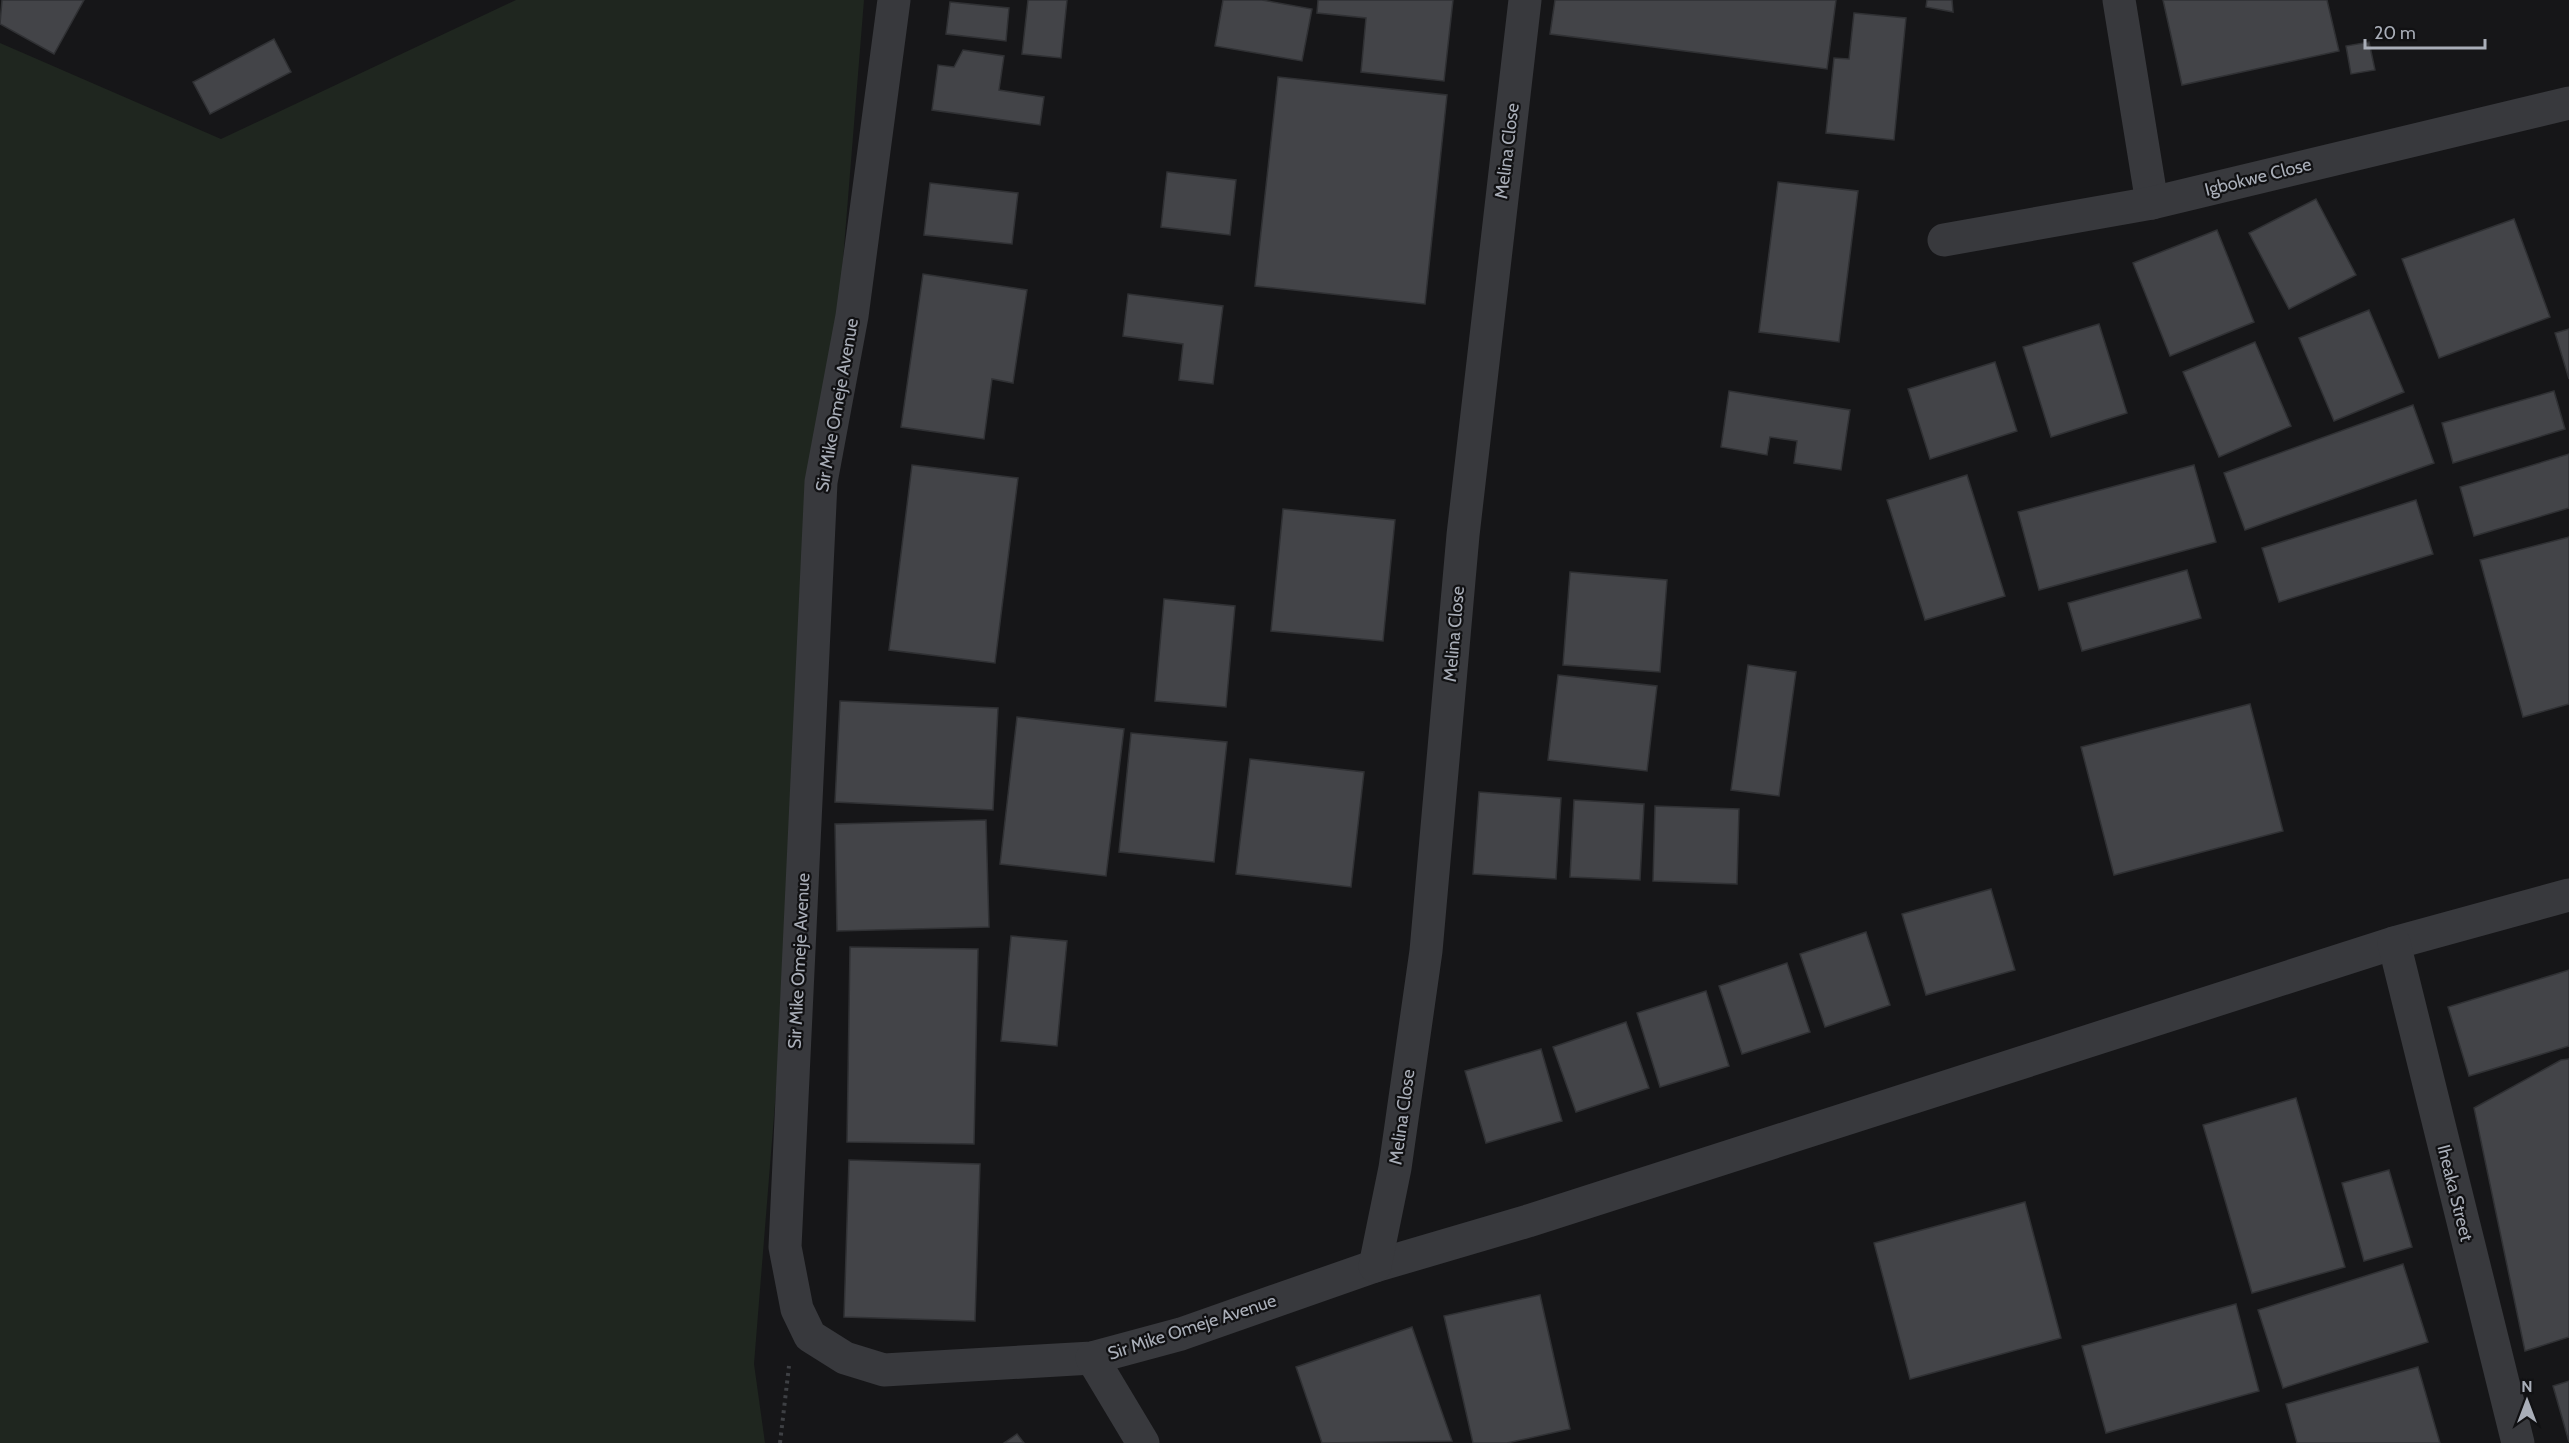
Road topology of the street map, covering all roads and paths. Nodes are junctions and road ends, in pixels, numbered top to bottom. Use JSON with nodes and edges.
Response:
{"nodes":[{"id":1,"x":894,"y":0,"type":"edge"},
{"id":2,"x":1525,"y":0,"type":"edge"},
{"id":3,"x":2119,"y":0,"type":"edge"},
{"id":4,"x":2569,"y":104,"type":"edge"},
{"id":5,"x":2152,"y":203,"type":"junction"},
{"id":6,"x":1944,"y":240,"type":"dead end"},
{"id":7,"x":2569,"y":895,"type":"edge"},
{"id":8,"x":2394,"y":943,"type":"junction"},
{"id":9,"x":1375,"y":1266,"type":"junction"},
{"id":10,"x":1092,"y":1358,"type":"junction"},
{"id":11,"x":790,"y":1365,"type":"dead end"},
{"id":12,"x":780,"y":1443,"type":"edge"},
{"id":13,"x":1143,"y":1443,"type":"edge"},
{"id":14,"x":2518,"y":1443,"type":"edge"}],
"edges":[{"from":1,"to":10,"type":"street","name":"Sir Mike Omeje Avenue"},
{"from":2,"to":9,"type":"street","name":"Melina Close"},
{"from":3,"to":5,"type":"street"},
{"from":4,"to":5,"type":"street","name":"Igbokwe Close"},
{"from":5,"to":6,"type":"street","name":"Igbokwe Close"},
{"from":7,"to":8,"type":"street","name":"Sir Mike Omeje Avenue"},
{"from":8,"to":9,"type":"street","name":"Sir Mike Omeje Avenue"},
{"from":8,"to":14,"type":"street","name":"Iheaka Street"},
{"from":9,"to":10,"type":"street","name":"Sir Mike Omeje Avenue"},
{"from":10,"to":13,"type":"street"},
{"from":11,"to":12,"type":"path"}]}
